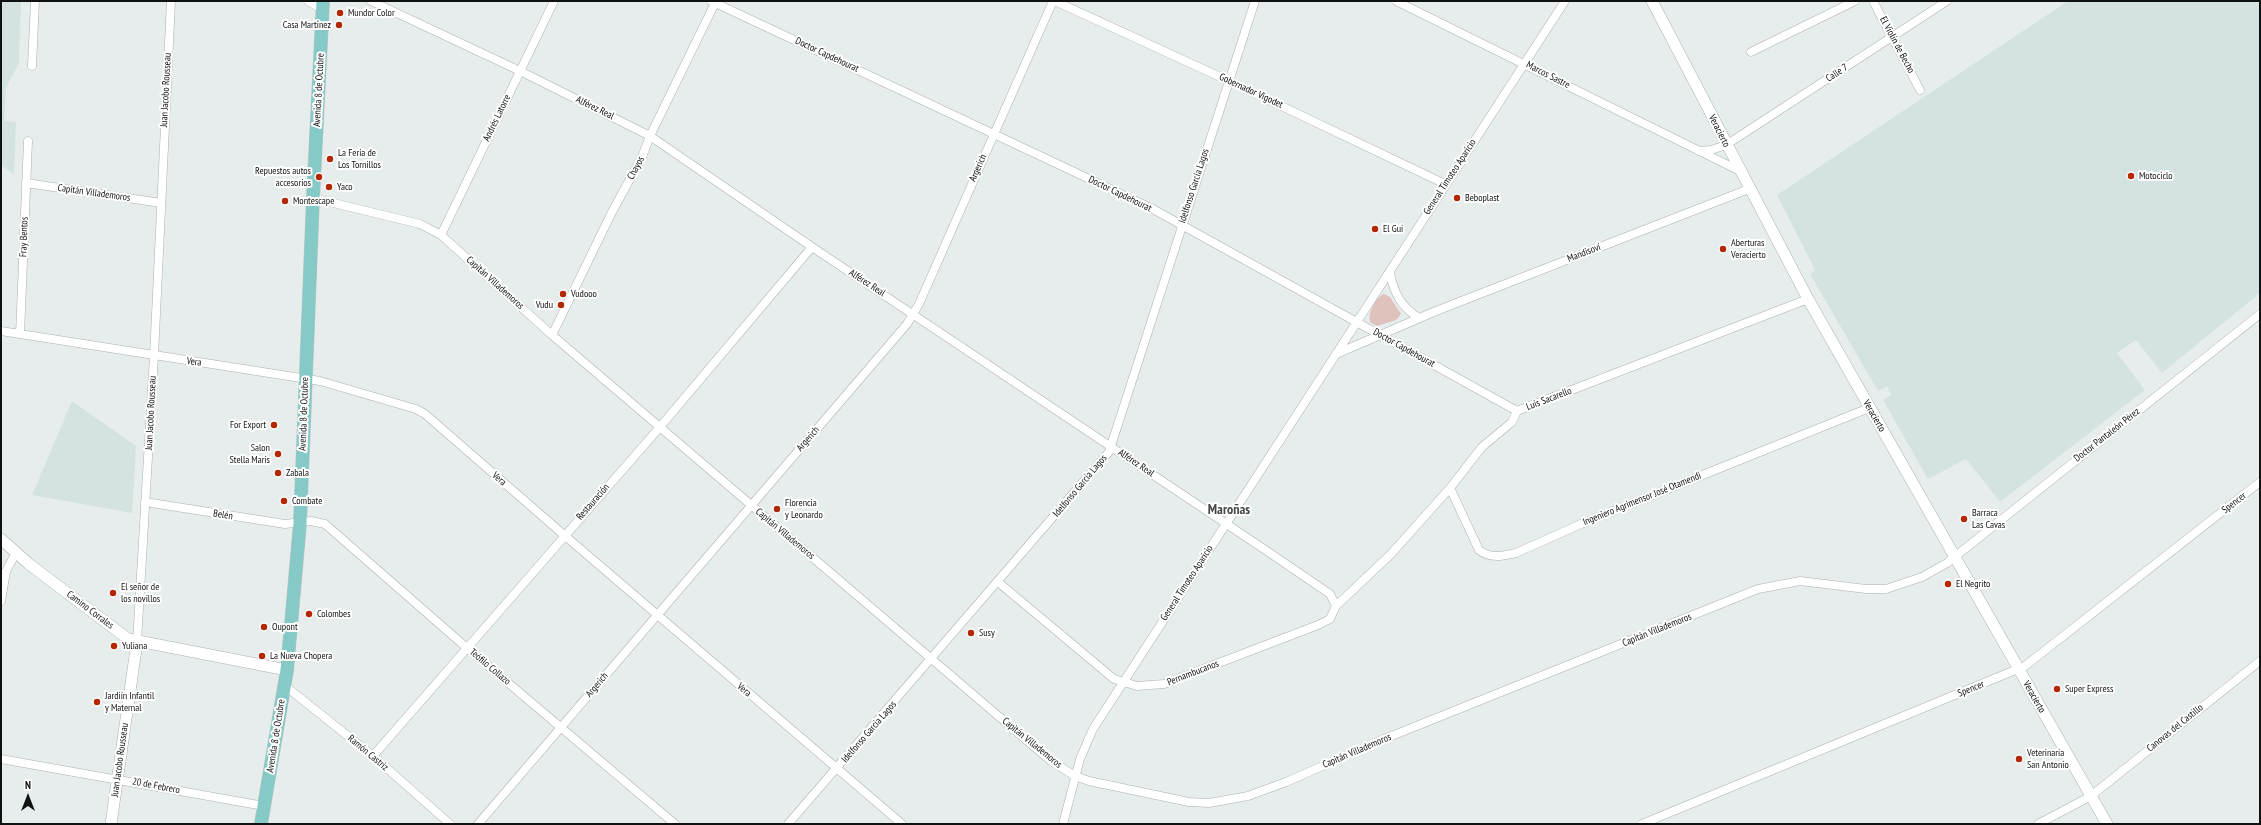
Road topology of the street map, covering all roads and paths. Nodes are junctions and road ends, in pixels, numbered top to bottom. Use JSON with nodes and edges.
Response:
{"nodes":[{"id":1,"x":35,"y":1,"type":"edge"},
{"id":2,"x":171,"y":1,"type":"edge"},
{"id":3,"x":308,"y":1,"type":"edge"},
{"id":4,"x":371,"y":1,"type":"edge"},
{"id":5,"x":554,"y":1,"type":"edge"},
{"id":6,"x":1054,"y":1,"type":"edge"},
{"id":7,"x":1255,"y":1,"type":"edge"},
{"id":8,"x":1396,"y":1,"type":"edge"},
{"id":9,"x":1565,"y":1,"type":"edge"},
{"id":10,"x":1652,"y":1,"type":"edge"},
{"id":11,"x":1855,"y":1,"type":"edge"},
{"id":12,"x":1873,"y":1,"type":"edge"},
{"id":13,"x":1947,"y":1,"type":"edge"},
{"id":14,"x":714,"y":2,"type":"edge"},
{"id":15,"x":387,"y":4,"type":"edge"},
{"id":16,"x":323,"y":5,"type":"edge"},
{"id":17,"x":1892,"y":37,"type":"junction"},
{"id":18,"x":1750,"y":52,"type":"dead end"},
{"id":19,"x":1524,"y":64,"type":"junction"},
{"id":20,"x":32,"y":66,"type":"dead end"},
{"id":21,"x":520,"y":71,"type":"junction"},
{"id":22,"x":1229,"y":81,"type":"junction"},
{"id":23,"x":1920,"y":90,"type":"dead end"},
{"id":24,"x":994,"y":133,"type":"junction"},
{"id":25,"x":650,"y":136,"type":"junction"},
{"id":26,"x":28,"y":141,"type":"dead end"},
{"id":27,"x":1726,"y":145,"type":"junction"},
{"id":28,"x":1699,"y":151,"type":"junction"},
{"id":29,"x":1740,"y":171,"type":"junction"},
{"id":30,"x":26,"y":183,"type":"junction"},
{"id":31,"x":1445,"y":184,"type":"junction"},
{"id":32,"x":1750,"y":189,"type":"junction"},
{"id":33,"x":313,"y":198,"type":"junction"},
{"id":34,"x":161,"y":203,"type":"junction"},
{"id":35,"x":1181,"y":224,"type":"junction"},
{"id":36,"x":440,"y":235,"type":"junction"},
{"id":37,"x":812,"y":247,"type":"junction"},
{"id":38,"x":1390,"y":273,"type":"junction"},
{"id":39,"x":1808,"y":299,"type":"junction"},
{"id":40,"x":914,"y":314,"type":"junction"},
{"id":41,"x":2260,"y":314,"type":"edge"},
{"id":42,"x":1419,"y":318,"type":"junction"},
{"id":43,"x":1357,"y":322,"type":"junction"},
{"id":44,"x":1,"y":331,"type":"edge"},
{"id":45,"x":20,"y":334,"type":"junction"},
{"id":46,"x":552,"y":335,"type":"junction"},
{"id":47,"x":1380,"y":335,"type":"junction"},
{"id":48,"x":1336,"y":354,"type":"junction"},
{"id":49,"x":154,"y":356,"type":"junction"},
{"id":50,"x":305,"y":379,"type":"junction"},
{"id":51,"x":1869,"y":408,"type":"junction"},
{"id":52,"x":1517,"y":411,"type":"junction"},
{"id":53,"x":660,"y":427,"type":"junction"},
{"id":54,"x":1111,"y":446,"type":"junction"},
{"id":55,"x":2260,"y":482,"type":"edge"},
{"id":56,"x":1450,"y":488,"type":"junction"},
{"id":57,"x":145,"y":502,"type":"junction"},
{"id":58,"x":751,"y":505,"type":"junction"},
{"id":59,"x":300,"y":523,"type":"junction"},
{"id":60,"x":1226,"y":524,"type":"junction"},
{"id":61,"x":564,"y":536,"type":"junction"},
{"id":62,"x":1,"y":539,"type":"edge"},
{"id":63,"x":16,"y":553,"type":"junction"},
{"id":64,"x":1954,"y":557,"type":"junction"},
{"id":65,"x":998,"y":582,"type":"junction"},
{"id":66,"x":1,"y":601,"type":"edge"},
{"id":67,"x":1336,"y":606,"type":"junction"},
{"id":68,"x":656,"y":614,"type":"junction"},
{"id":69,"x":137,"y":642,"type":"junction"},
{"id":70,"x":467,"y":648,"type":"junction"},
{"id":71,"x":933,"y":658,"type":"junction"},
{"id":72,"x":2260,"y":661,"type":"edge"},
{"id":73,"x":2018,"y":669,"type":"junction"},
{"id":74,"x":287,"y":670,"type":"junction"},
{"id":75,"x":1122,"y":683,"type":"junction"},
{"id":76,"x":284,"y":685,"type":"junction"},
{"id":77,"x":561,"y":727,"type":"junction"},
{"id":78,"x":373,"y":756,"type":"junction"},
{"id":79,"x":1,"y":759,"type":"edge"},
{"id":80,"x":837,"y":770,"type":"junction"},
{"id":81,"x":1075,"y":776,"type":"junction"},
{"id":82,"x":118,"y":779,"type":"junction"},
{"id":83,"x":2091,"y":796,"type":"junction"},
{"id":84,"x":264,"y":806,"type":"junction"},
{"id":85,"x":111,"y":824,"type":"edge"},
{"id":86,"x":261,"y":824,"type":"edge"},
{"id":87,"x":450,"y":824,"type":"edge"},
{"id":88,"x":478,"y":824,"type":"edge"},
{"id":89,"x":675,"y":824,"type":"edge"},
{"id":90,"x":788,"y":824,"type":"edge"},
{"id":91,"x":902,"y":824,"type":"edge"},
{"id":92,"x":1063,"y":824,"type":"edge"},
{"id":93,"x":1642,"y":824,"type":"edge"},
{"id":94,"x":2038,"y":824,"type":"edge"},
{"id":95,"x":2107,"y":824,"type":"edge"}],
"edges":[{"from":1,"to":20,"type":"street"},
{"from":2,"to":34,"type":"street","name":"Juan Jacobo Rousseau"},
{"from":3,"to":16,"type":"street"},
{"from":4,"to":15,"type":"street","name":"Alférez Real"},
{"from":5,"to":21,"type":"street","name":"Andrés Latorre"},
{"from":6,"to":22,"type":"street","name":"Gobernador Vigodet"},
{"from":6,"to":24,"type":"street","name":"Argerich"},
{"from":7,"to":22,"type":"street","name":"Idelfonso García Lagos"},
{"from":8,"to":19,"type":"street","name":"Marcos Sastre"},
{"from":9,"to":19,"type":"street","name":"General Timoteo Aparicio"},
{"from":10,"to":27,"type":"street","name":"Veracierto"},
{"from":11,"to":18,"type":"street"},
{"from":12,"to":17,"type":"street","name":"El Violín de Becho"},
{"from":13,"to":17,"type":"street","name":"Calle 7"},
{"from":14,"to":24,"type":"street","name":"Doctor Capdehourat"},
{"from":14,"to":25,"type":"street","name":"Chayos"},
{"from":15,"to":21,"type":"street","name":"Alférez Real"},
{"from":16,"to":33,"type":"main road","name":"Avenida 8 de Octubre"},
{"from":17,"to":23,"type":"street","name":"El Violín de Becho"},
{"from":17,"to":27,"type":"street","name":"Calle 7"},
{"from":19,"to":28,"type":"street","name":"Marcos Sastre"},
{"from":19,"to":31,"type":"street","name":"General Timoteo Aparicio"},
{"from":21,"to":25,"type":"street","name":"Alférez Real"},
{"from":21,"to":36,"type":"street","name":"Andrés Latorre"},
{"from":22,"to":31,"type":"street","name":"Gobernador Vigodet"},
{"from":22,"to":35,"type":"street","name":"Idelfonso García Lagos"},
{"from":24,"to":35,"type":"street","name":"Doctor Capdehourat"},
{"from":24,"to":40,"type":"street","name":"Argerich"},
{"from":25,"to":37,"type":"street","name":"Alférez Real"},
{"from":25,"to":46,"type":"street","name":"Chayos"},
{"from":26,"to":30,"type":"street","name":"Fray Bentos"},
{"from":27,"to":28,"type":"street"},
{"from":27,"to":29,"type":"street","name":"Veracierto"},
{"from":28,"to":29,"type":"street","name":"Marcos Sastre"},
{"from":29,"to":32,"type":"street","name":"Veracierto"},
{"from":30,"to":34,"type":"street","name":"Capitán Villademoros"},
{"from":30,"to":45,"type":"street","name":"Fray Bentos"},
{"from":31,"to":38,"type":"street","name":"General Timoteo Aparicio"},
{"from":32,"to":39,"type":"street","name":"Veracierto"},
{"from":32,"to":42,"type":"street","name":"Mandisoví"},
{"from":33,"to":36,"type":"street","name":"Capitán Villademoros"},
{"from":33,"to":50,"type":"main road","name":"Avenida 8 de Octubre"},
{"from":34,"to":49,"type":"street","name":"Juan Jacobo Rousseau"},
{"from":35,"to":43,"type":"street","name":"Doctor Capdehourat"},
{"from":35,"to":54,"type":"street","name":"Idelfonso García Lagos"},
{"from":36,"to":46,"type":"street","name":"Capitán Villademoros"},
{"from":37,"to":40,"type":"street","name":"Alférez Real"},
{"from":37,"to":53,"type":"street","name":"Restauración"},
{"from":38,"to":42,"type":"street"},
{"from":38,"to":43,"type":"street","name":"General Timoteo Aparicio"},
{"from":39,"to":51,"type":"street","name":"Veracierto"},
{"from":39,"to":52,"type":"street","name":"Luis Sacarello"},
{"from":40,"to":54,"type":"street","name":"Alférez Real"},
{"from":40,"to":58,"type":"street","name":"Argerich"},
{"from":41,"to":64,"type":"street","name":"Doctor Pantaleón Pérez"},
{"from":42,"to":47,"type":"street","name":"Mandisoví"},
{"from":43,"to":47,"type":"street","name":"Doctor Capdehourat"},
{"from":43,"to":48,"type":"street","name":"General Timoteo Aparicio"},
{"from":44,"to":45,"type":"street","name":"Vera"},
{"from":45,"to":49,"type":"street","name":"Vera"},
{"from":46,"to":53,"type":"street","name":"Capitán Villademoros"},
{"from":47,"to":48,"type":"street"},
{"from":47,"to":52,"type":"street","name":"Doctor Capdehourat"},
{"from":48,"to":60,"type":"street","name":"General Timoteo Aparicio"},
{"from":49,"to":50,"type":"street","name":"Vera"},
{"from":49,"to":57,"type":"street","name":"Juan Jacobo Rousseau"},
{"from":50,"to":59,"type":"main road","name":"Avenida 8 de Octubre"},
{"from":50,"to":61,"type":"street","name":"Vera"},
{"from":51,"to":56,"type":"street","name":"Ingeniero Agrimensor José Otamendi"},
{"from":51,"to":64,"type":"street","name":"Veracierto"},
{"from":52,"to":56,"type":"street","name":"Luis Sacarello"},
{"from":53,"to":58,"type":"street","name":"Capitán Villademoros"},
{"from":53,"to":61,"type":"street","name":"Restauración"},
{"from":54,"to":60,"type":"street","name":"Alférez Real"},
{"from":54,"to":65,"type":"street","name":"Idelfonso García Lagos"},
{"from":55,"to":73,"type":"street","name":"Spencer"},
{"from":56,"to":67,"type":"street","name":"Luis Sacarello"},
{"from":57,"to":59,"type":"street","name":"Belén"},
{"from":57,"to":69,"type":"street","name":"Juan Jacobo Rousseau"},
{"from":58,"to":68,"type":"street","name":"Argerich"},
{"from":58,"to":71,"type":"street","name":"Capitán Villademoros"},
{"from":59,"to":70,"type":"street","name":"Teófilo Collazo"},
{"from":59,"to":74,"type":"main road","name":"Avenida 8 de Octubre"},
{"from":60,"to":67,"type":"street","name":"Alférez Real"},
{"from":60,"to":75,"type":"street","name":"General Timoteo Aparicio"},
{"from":61,"to":68,"type":"street","name":"Vera"},
{"from":61,"to":70,"type":"street","name":"Restauración"},
{"from":62,"to":63,"type":"street","name":"Camino Corrales"},
{"from":63,"to":66,"type":"street"},
{"from":63,"to":69,"type":"street","name":"Camino Corrales"},
{"from":64,"to":73,"type":"street","name":"Veracierto"},
{"from":64,"to":81,"type":"street","name":"Capitán Villademoros"},
{"from":65,"to":71,"type":"street","name":"Idelfonso García Lagos"},
{"from":65,"to":75,"type":"street","name":"Pernambucanos"},
{"from":67,"to":75,"type":"street","name":"Pernambucanos"},
{"from":68,"to":77,"type":"street","name":"Argerich"},
{"from":68,"to":80,"type":"street","name":"Vera"},
{"from":69,"to":74,"type":"street","name":"Camino Corrales"},
{"from":69,"to":82,"type":"street","name":"Juan Jacobo Rousseau"},
{"from":70,"to":77,"type":"street","name":"Teófilo Collazo"},
{"from":70,"to":78,"type":"street","name":"Restauración"},
{"from":71,"to":80,"type":"street","name":"Idelfonso García Lagos"},
{"from":71,"to":81,"type":"street","name":"Capitán Villademoros"},
{"from":72,"to":83,"type":"street","name":"Canovas del Castillo"},
{"from":73,"to":83,"type":"street","name":"Veracierto"},
{"from":73,"to":93,"type":"street","name":"Spencer"},
{"from":74,"to":76,"type":"main road","name":"Avenida 8 de Octubre"},
{"from":75,"to":81,"type":"street","name":"General Timoteo Aparicio"},
{"from":76,"to":78,"type":"street","name":"Ramón Castriz"},
{"from":76,"to":84,"type":"main road","name":"Avenida 8 de Octubre"},
{"from":77,"to":88,"type":"street","name":"Argerich"},
{"from":77,"to":89,"type":"street","name":"Teófilo Collazo"},
{"from":78,"to":87,"type":"street","name":"Ramón Castriz"},
{"from":79,"to":82,"type":"street","name":"20 de Febrero"},
{"from":80,"to":90,"type":"street","name":"Idelfonso García Lagos"},
{"from":80,"to":91,"type":"street","name":"Vera"},
{"from":81,"to":92,"type":"street","name":"General Timoteo Aparicio"},
{"from":82,"to":84,"type":"street","name":"20 de Febrero"},
{"from":82,"to":85,"type":"street","name":"Juan Jacobo Rousseau"},
{"from":83,"to":94,"type":"street","name":"Canovas del Castillo"},
{"from":83,"to":95,"type":"street","name":"Veracierto"},
{"from":84,"to":86,"type":"main road","name":"Avenida 8 de Octubre"}]}
